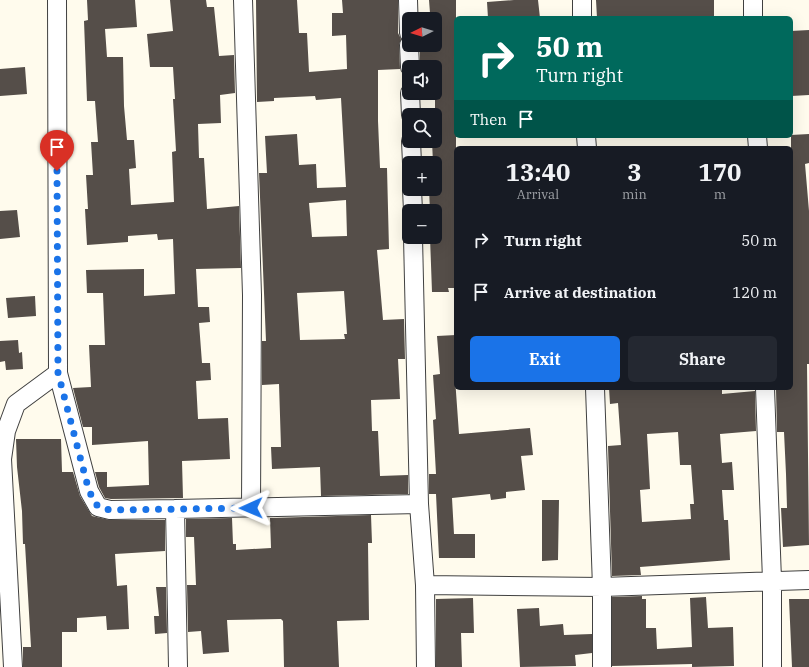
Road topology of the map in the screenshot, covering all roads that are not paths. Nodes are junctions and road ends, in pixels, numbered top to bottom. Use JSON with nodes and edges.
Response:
{"nodes":[{"id":1,"x":56,"y":0,"type":"edge"},
{"id":2,"x":243,"y":0,"type":"edge"},
{"id":3,"x":408,"y":0,"type":"edge"},
{"id":4,"x":582,"y":0,"type":"edge"},
{"id":5,"x":753,"y":0,"type":"edge"},
{"id":6,"x":408,"y":12,"type":"edge"},
{"id":7,"x":582,"y":16,"type":"edge"},
{"id":8,"x":753,"y":16,"type":"edge"},
{"id":9,"x":413,"y":244,"type":"edge"},
{"id":10,"x":58,"y":373,"type":"junction"},
{"id":11,"x":595,"y":390,"type":"edge"},
{"id":12,"x":765,"y":390,"type":"edge"},
{"id":13,"x":419,"y":504,"type":"junction"},
{"id":14,"x":251,"y":508,"type":"junction"},
{"id":15,"x":175,"y":509,"type":"junction"},
{"id":16,"x":772,"y":580,"type":"junction"},
{"id":17,"x":809,"y":580,"type":"edge"},
{"id":18,"x":425,"y":584,"type":"junction"},
{"id":19,"x":602,"y":587,"type":"junction"},
{"id":20,"x":6,"y":637,"type":"edge"},
{"id":21,"x":13,"y":667,"type":"edge"},
{"id":22,"x":178,"y":667,"type":"edge"},
{"id":23,"x":426,"y":667,"type":"edge"},
{"id":24,"x":602,"y":667,"type":"edge"},
{"id":25,"x":772,"y":667,"type":"edge"}],
"edges":[{"from":1,"to":10,"type":"street"},
{"from":2,"to":14,"type":"street"},
{"from":3,"to":6,"type":"street"},
{"from":4,"to":7,"type":"street"},
{"from":5,"to":8,"type":"street"},
{"from":9,"to":13,"type":"street"},
{"from":10,"to":15,"type":"street"},
{"from":10,"to":20,"type":"street"},
{"from":11,"to":19,"type":"street"},
{"from":12,"to":16,"type":"street"},
{"from":13,"to":14,"type":"street"},
{"from":13,"to":18,"type":"street"},
{"from":14,"to":15,"type":"street"},
{"from":15,"to":22,"type":"street"},
{"from":16,"to":17,"type":"street"},
{"from":16,"to":19,"type":"street"},
{"from":16,"to":25,"type":"street"},
{"from":18,"to":19,"type":"street"},
{"from":18,"to":23,"type":"street"},
{"from":19,"to":24,"type":"street"},
{"from":20,"to":21,"type":"street"}]}
